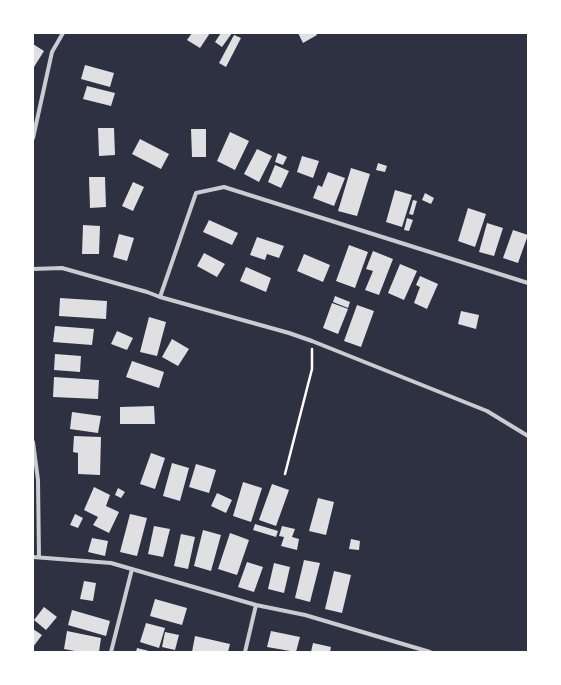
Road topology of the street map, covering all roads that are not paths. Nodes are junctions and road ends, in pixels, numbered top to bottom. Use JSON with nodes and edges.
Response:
{"nodes":[{"id":1,"x":63,"y":33,"type":"edge"},
{"id":2,"x":33,"y":138,"type":"edge"},
{"id":3,"x":33,"y":269,"type":"edge"},
{"id":4,"x":528,"y":283,"type":"edge"},
{"id":5,"x":160,"y":297,"type":"junction"},
{"id":6,"x":528,"y":436,"type":"edge"},
{"id":7,"x":33,"y":442,"type":"edge"},
{"id":8,"x":33,"y":557,"type":"edge"},
{"id":9,"x":39,"y":557,"type":"junction"},
{"id":10,"x":132,"y":569,"type":"junction"},
{"id":11,"x":256,"y":605,"type":"junction"},
{"id":12,"x":111,"y":652,"type":"edge"},
{"id":13,"x":245,"y":652,"type":"edge"},
{"id":14,"x":430,"y":652,"type":"edge"}],
"edges":[{"from":1,"to":2,"type":"street"},
{"from":3,"to":5,"type":"street"},
{"from":4,"to":5,"type":"street"},
{"from":5,"to":6,"type":"street"},
{"from":7,"to":9,"type":"street"},
{"from":8,"to":9,"type":"street"},
{"from":9,"to":10,"type":"street"},
{"from":10,"to":11,"type":"street"},
{"from":10,"to":12,"type":"street"},
{"from":11,"to":13,"type":"street"},
{"from":11,"to":14,"type":"street"}]}
